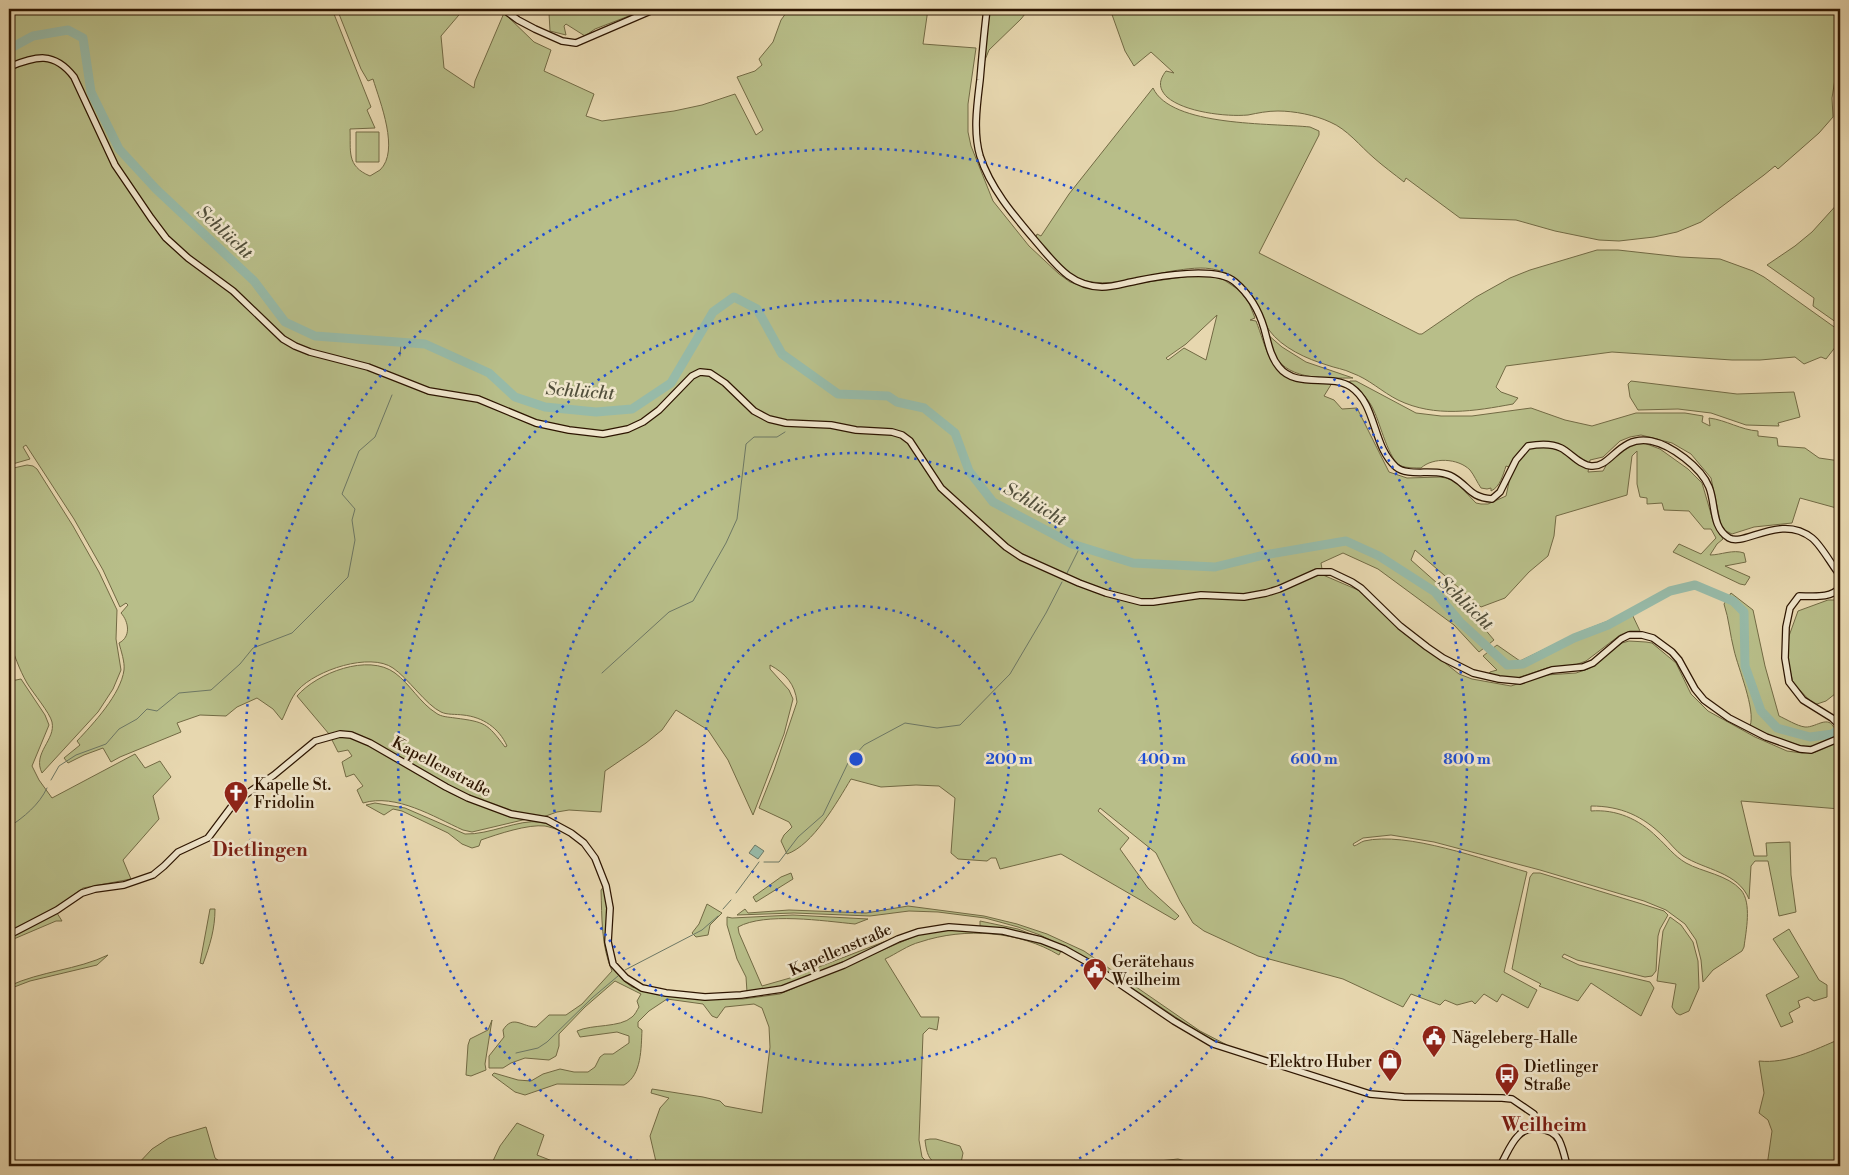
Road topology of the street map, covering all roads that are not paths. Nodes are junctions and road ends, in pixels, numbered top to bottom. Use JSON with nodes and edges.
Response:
{"nodes":[{"id":1,"x":503,"y":9,"type":"edge"},
{"id":2,"x":655,"y":9,"type":"edge"},
{"id":3,"x":987,"y":9,"type":"edge"},
{"id":4,"x":9,"y":67,"type":"edge"},
{"id":5,"x":1840,"y":580,"type":"edge"},
{"id":6,"x":1840,"y":587,"type":"edge"},
{"id":7,"x":1840,"y":726,"type":"edge"},
{"id":8,"x":1840,"y":738,"type":"edge"},
{"id":9,"x":9,"y":935,"type":"edge"},
{"id":10,"x":1538,"y":1128,"type":"junction"},
{"id":11,"x":1500,"y":1166,"type":"edge"},
{"id":12,"x":1567,"y":1166,"type":"edge"}],
"edges":[{"from":1,"to":2,"type":"street"},
{"from":3,"to":5,"type":"street"},
{"from":4,"to":8,"type":"street"},
{"from":6,"to":7,"type":"street"},
{"from":9,"to":10,"type":"street","name":"Kapellenstraße"},
{"from":10,"to":11,"type":"street"},
{"from":10,"to":12,"type":"street"}]}
